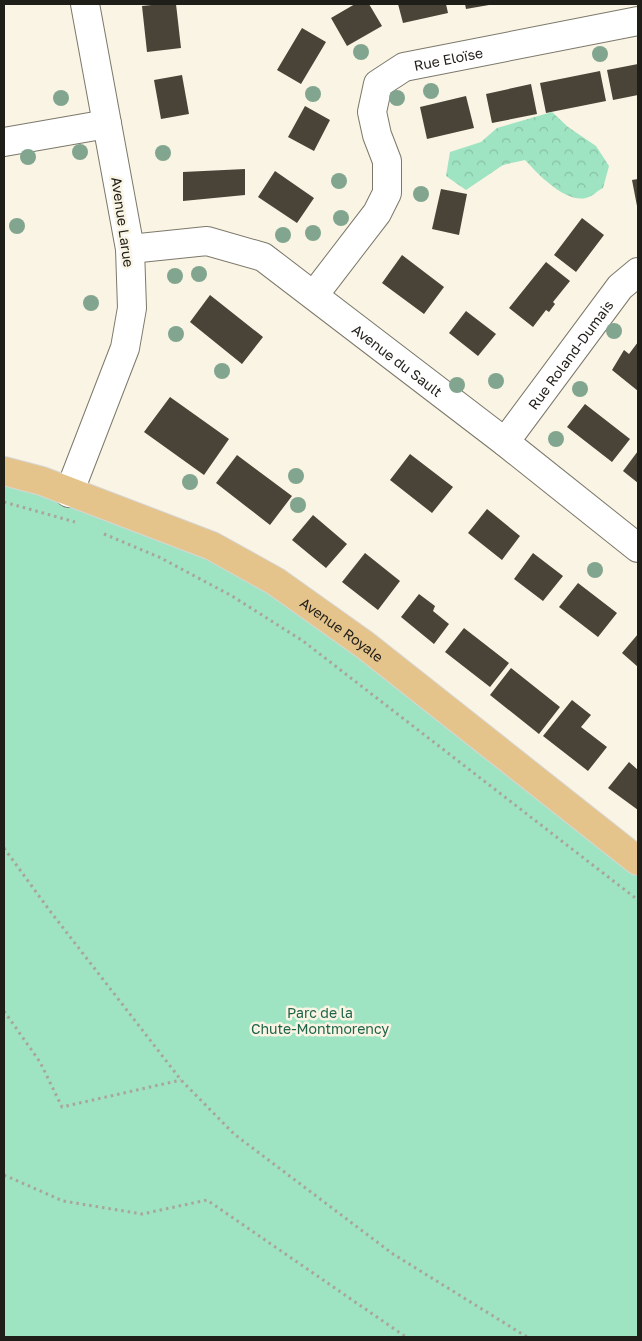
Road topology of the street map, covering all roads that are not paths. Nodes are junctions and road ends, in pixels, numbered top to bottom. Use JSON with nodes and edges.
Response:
{"nodes":[{"id":1,"x":85,"y":4,"type":"edge"},
{"id":2,"x":638,"y":21,"type":"edge"},
{"id":3,"x":107,"y":124,"type":"junction"},
{"id":4,"x":4,"y":142,"type":"edge"},
{"id":5,"x":130,"y":249,"type":"junction"},
{"id":6,"x":638,"y":272,"type":"edge"},
{"id":7,"x":314,"y":295,"type":"junction"},
{"id":8,"x":505,"y":442,"type":"junction"},
{"id":9,"x":4,"y":471,"type":"edge"},
{"id":10,"x":70,"y":493,"type":"junction"},
{"id":11,"x":638,"y":548,"type":"edge"},
{"id":12,"x":638,"y":861,"type":"edge"}],
"edges":[{"from":1,"to":3,"type":"street","name":"Avenue Larue"},
{"from":2,"to":7,"type":"street","name":"Rue Eloïse"},
{"from":3,"to":4,"type":"street"},
{"from":3,"to":5,"type":"street","name":"Avenue Larue"},
{"from":5,"to":7,"type":"street","name":"Avenue du Sault"},
{"from":5,"to":10,"type":"street","name":"Avenue Larue"},
{"from":6,"to":8,"type":"street","name":"Rue Roland-Dumais"},
{"from":7,"to":8,"type":"street","name":"Avenue du Sault"},
{"from":8,"to":11,"type":"street","name":"Avenue du Sault"},
{"from":9,"to":10,"type":"main road","name":"Avenue Royale"},
{"from":10,"to":12,"type":"main road","name":"Avenue Royale"}]}
